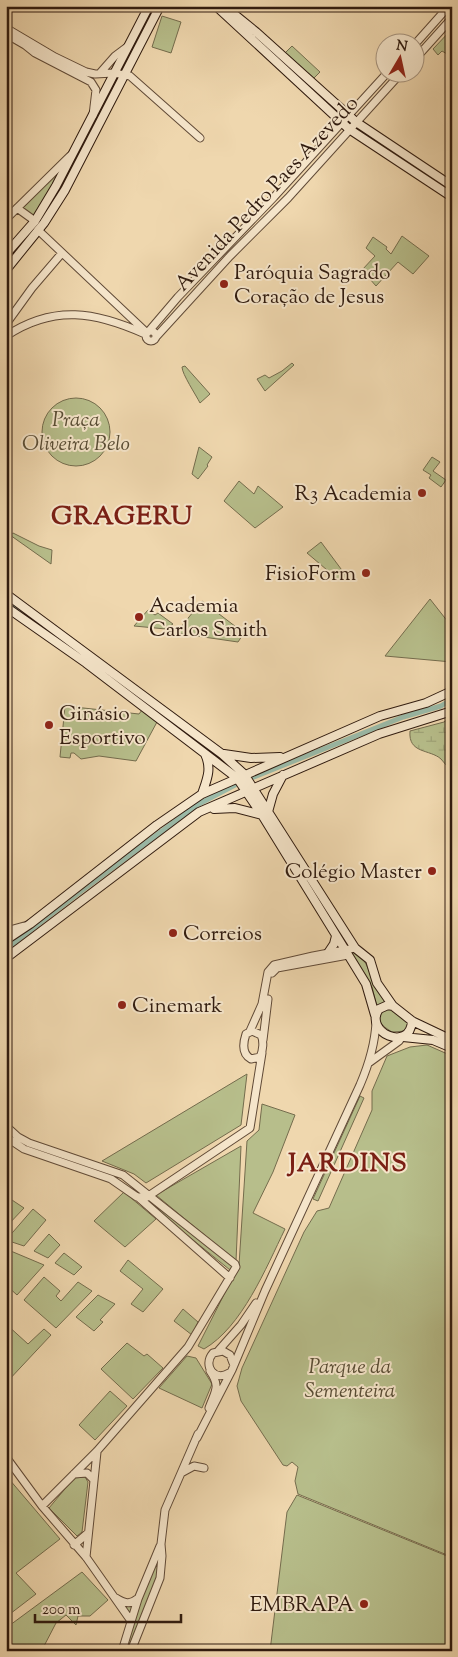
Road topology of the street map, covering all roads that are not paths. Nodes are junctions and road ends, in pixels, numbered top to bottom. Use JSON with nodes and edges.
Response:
{"nodes":[{"id":1,"x":149,"y":6,"type":"edge"},
{"id":2,"x":160,"y":6,"type":"edge"},
{"id":3,"x":210,"y":6,"type":"edge"},
{"id":4,"x":216,"y":6,"type":"edge"},
{"id":5,"x":224,"y":6,"type":"edge"},
{"id":6,"x":231,"y":6,"type":"edge"},
{"id":7,"x":449,"y":6,"type":"edge"},
{"id":8,"x":452,"y":18,"type":"edge"},
{"id":9,"x":6,"y":28,"type":"edge"},
{"id":10,"x":250,"y":31,"type":"junction"},
{"id":11,"x":426,"y":32,"type":"edge"},
{"id":12,"x":6,"y":34,"type":"edge"},
{"id":13,"x":258,"y":45,"type":"junction"},
{"id":14,"x":127,"y":47,"type":"junction"},
{"id":15,"x":426,"y":47,"type":"edge"},
{"id":16,"x":75,"y":70,"type":"junction"},
{"id":17,"x":100,"y":72,"type":"junction"},
{"id":18,"x":114,"y":73,"type":"junction"},
{"id":19,"x":124,"y":74,"type":"junction"},
{"id":20,"x":379,"y":82,"type":"edge"},
{"id":21,"x":393,"y":82,"type":"edge"},
{"id":22,"x":93,"y":115,"type":"junction"},
{"id":23,"x":347,"y":116,"type":"junction"},
{"id":24,"x":341,"y":122,"type":"junction"},
{"id":25,"x":356,"y":122,"type":"junction"},
{"id":26,"x":349,"y":129,"type":"junction"},
{"id":27,"x":200,"y":138,"type":"dead end"},
{"id":28,"x":72,"y":154,"type":"junction"},
{"id":29,"x":452,"y":186,"type":"edge"},
{"id":30,"x":274,"y":197,"type":"junction"},
{"id":31,"x":452,"y":197,"type":"edge"},
{"id":32,"x":279,"y":206,"type":"junction"},
{"id":33,"x":18,"y":208,"type":"junction"},
{"id":34,"x":6,"y":220,"type":"edge"},
{"id":35,"x":35,"y":221,"type":"junction"},
{"id":36,"x":38,"y":230,"type":"junction"},
{"id":37,"x":224,"y":247,"type":"junction"},
{"id":38,"x":62,"y":252,"type":"junction"},
{"id":39,"x":6,"y":254,"type":"edge"},
{"id":40,"x":230,"y":256,"type":"junction"},
{"id":41,"x":7,"y":268,"type":"edge"},
{"id":42,"x":6,"y":324,"type":"edge"},
{"id":43,"x":147,"y":333,"type":"junction"},
{"id":44,"x":6,"y":336,"type":"edge"},
{"id":45,"x":6,"y":594,"type":"edge"},
{"id":46,"x":6,"y":607,"type":"edge"},
{"id":47,"x":452,"y":691,"type":"edge"},
{"id":48,"x":452,"y":711,"type":"edge"},
{"id":49,"x":358,"y":728,"type":"junction"},
{"id":50,"x":352,"y":745,"type":"junction"},
{"id":51,"x":204,"y":752,"type":"junction"},
{"id":52,"x":222,"y":754,"type":"junction"},
{"id":53,"x":287,"y":756,"type":"junction"},
{"id":54,"x":241,"y":776,"type":"junction"},
{"id":55,"x":283,"y":776,"type":"junction"},
{"id":56,"x":250,"y":790,"type":"junction"},
{"id":57,"x":202,"y":794,"type":"junction"},
{"id":58,"x":200,"y":812,"type":"junction"},
{"id":59,"x":265,"y":814,"type":"junction"},
{"id":60,"x":30,"y":924,"type":"junction"},
{"id":61,"x":6,"y":931,"type":"edge"},
{"id":62,"x":336,"y":936,"type":"junction"},
{"id":63,"x":6,"y":940,"type":"edge"},
{"id":64,"x":355,"y":948,"type":"junction"},
{"id":65,"x":346,"y":952,"type":"junction"},
{"id":66,"x":328,"y":953,"type":"junction"},
{"id":67,"x":7,"y":955,"type":"edge"},
{"id":68,"x":393,"y":1006,"type":"junction"},
{"id":69,"x":376,"y":1019,"type":"junction"},
{"id":70,"x":412,"y":1021,"type":"junction"},
{"id":71,"x":250,"y":1031,"type":"junction"},
{"id":72,"x":402,"y":1037,"type":"junction"},
{"id":73,"x":262,"y":1040,"type":"junction"},
{"id":74,"x":452,"y":1040,"type":"edge"},
{"id":75,"x":452,"y":1048,"type":"edge"},
{"id":76,"x":262,"y":1053,"type":"junction"},
{"id":77,"x":251,"y":1059,"type":"junction"},
{"id":78,"x":370,"y":1062,"type":"junction"},
{"id":79,"x":258,"y":1075,"type":"junction"},
{"id":80,"x":6,"y":1126,"type":"edge"},
{"id":81,"x":6,"y":1137,"type":"edge"},
{"id":82,"x":146,"y":1193,"type":"junction"},
{"id":83,"x":137,"y":1197,"type":"junction"},
{"id":84,"x":230,"y":1278,"type":"junction"},
{"id":85,"x":265,"y":1291,"type":"junction"},
{"id":86,"x":218,"y":1351,"type":"junction"},
{"id":87,"x":233,"y":1363,"type":"junction"},
{"id":88,"x":210,"y":1371,"type":"junction"},
{"id":89,"x":229,"y":1373,"type":"junction"},
{"id":90,"x":197,"y":1438,"type":"junction"},
{"id":91,"x":97,"y":1451,"type":"junction"},
{"id":92,"x":6,"y":1457,"type":"edge"},
{"id":93,"x":204,"y":1468,"type":"dead end"},
{"id":94,"x":182,"y":1472,"type":"junction"},
{"id":95,"x":74,"y":1474,"type":"junction"},
{"id":96,"x":93,"y":1479,"type":"junction"},
{"id":97,"x":42,"y":1506,"type":"junction"},
{"id":98,"x":88,"y":1533,"type":"junction"},
{"id":99,"x":161,"y":1544,"type":"junction"},
{"id":100,"x":74,"y":1545,"type":"junction"},
{"id":101,"x":86,"y":1557,"type":"junction"},
{"id":102,"x":147,"y":1578,"type":"junction"},
{"id":103,"x":158,"y":1584,"type":"junction"},
{"id":104,"x":115,"y":1598,"type":"junction"},
{"id":105,"x":138,"y":1599,"type":"junction"},
{"id":106,"x":131,"y":1621,"type":"junction"},
{"id":107,"x":123,"y":1648,"type":"edge"},
{"id":108,"x":132,"y":1650,"type":"edge"}],
"edges":[{"from":1,"to":14,"type":"main road"},
{"from":2,"to":19,"type":"main road"},
{"from":3,"to":13,"type":"main road"},
{"from":4,"to":10,"type":"main road"},
{"from":5,"to":10,"type":"main road"},
{"from":6,"to":10,"type":"main road"},
{"from":7,"to":11,"type":"street"},
{"from":8,"to":15,"type":"street"},
{"from":9,"to":16,"type":"street"},
{"from":10,"to":13,"type":"main road"},
{"from":10,"to":23,"type":"main road"},
{"from":12,"to":16,"type":"street"},
{"from":13,"to":24,"type":"main road"},
{"from":14,"to":17,"type":"street"},
{"from":14,"to":18,"type":"main road"},
{"from":16,"to":17,"type":"street"},
{"from":16,"to":22,"type":"street"},
{"from":17,"to":18,"type":"street"},
{"from":18,"to":19,"type":"street"},
{"from":18,"to":22,"type":"main road"},
{"from":19,"to":27,"type":"street"},
{"from":19,"to":36,"type":"main road"},
{"from":20,"to":23,"type":"street","name":"Avenida Pedro Paes Azevedo"},
{"from":21,"to":25,"type":"street","name":"Avenida Pedro Paes Azevedo"},
{"from":22,"to":28,"type":"main road"},
{"from":23,"to":24,"type":"street","name":"Avenida Pedro Paes Azevedo"},
{"from":23,"to":25,"type":"main road"},
{"from":24,"to":26,"type":"main road"},
{"from":24,"to":30,"type":"street","name":"Avenida Pedro Paes Azevedo"},
{"from":25,"to":26,"type":"street","name":"Avenida Pedro Paes Azevedo"},
{"from":25,"to":29,"type":"main road"},
{"from":26,"to":31,"type":"main road"},
{"from":26,"to":32,"type":"street","name":"Avenida Pedro Paes Azevedo"},
{"from":28,"to":33,"type":"street"},
{"from":28,"to":35,"type":"main road"},
{"from":30,"to":32,"type":"street"},
{"from":30,"to":37,"type":"street","name":"Avenida Pedro Paes Azevedo"},
{"from":32,"to":40,"type":"street","name":"Avenida Pedro Paes Azevedo"},
{"from":33,"to":34,"type":"street"},
{"from":33,"to":35,"type":"street"},
{"from":35,"to":39,"type":"main road"},
{"from":36,"to":38,"type":"street"},
{"from":36,"to":41,"type":"main road"},
{"from":37,"to":40,"type":"street"},
{"from":37,"to":43,"type":"street","name":"Avenida Pedro Paes Azevedo"},
{"from":38,"to":42,"type":"street"},
{"from":38,"to":43,"type":"street"},
{"from":40,"to":43,"type":"street","name":"Avenida Pedro Paes Azevedo"},
{"from":43,"to":44,"type":"street"},
{"from":45,"to":52,"type":"main road"},
{"from":46,"to":51,"type":"main road"},
{"from":47,"to":49,"type":"main road"},
{"from":48,"to":50,"type":"main road"},
{"from":49,"to":50,"type":"main road"},
{"from":49,"to":53,"type":"main road"},
{"from":50,"to":55,"type":"main road"},
{"from":51,"to":54,"type":"main road"},
{"from":51,"to":57,"type":"main road"},
{"from":52,"to":53,"type":"main road"},
{"from":52,"to":54,"type":"main road"},
{"from":53,"to":54,"type":"main road"},
{"from":54,"to":56,"type":"main road"},
{"from":54,"to":57,"type":"main road"},
{"from":55,"to":56,"type":"main road"},
{"from":55,"to":59,"type":"main road"},
{"from":56,"to":58,"type":"main road"},
{"from":56,"to":59,"type":"main road"},
{"from":57,"to":60,"type":"main road"},
{"from":58,"to":59,"type":"main road"},
{"from":58,"to":67,"type":"main road"},
{"from":59,"to":62,"type":"main road"},
{"from":59,"to":64,"type":"main road"},
{"from":60,"to":61,"type":"street"},
{"from":60,"to":63,"type":"main road"},
{"from":62,"to":65,"type":"main road"},
{"from":62,"to":66,"type":"main road"},
{"from":64,"to":65,"type":"street"},
{"from":64,"to":68,"type":"main road"},
{"from":65,"to":66,"type":"street"},
{"from":65,"to":69,"type":"main road"},
{"from":65,"to":73,"type":"street"},
{"from":66,"to":71,"type":"street"},
{"from":68,"to":69,"type":"main road"},
{"from":68,"to":70,"type":"main road"},
{"from":69,"to":72,"type":"main road"},
{"from":69,"to":78,"type":"street"},
{"from":70,"to":72,"type":"main road"},
{"from":70,"to":74,"type":"main road"},
{"from":71,"to":73,"type":"street"},
{"from":71,"to":77,"type":"street"},
{"from":72,"to":75,"type":"main road"},
{"from":72,"to":78,"type":"street"},
{"from":73,"to":76,"type":"street"},
{"from":76,"to":77,"type":"street"},
{"from":76,"to":79,"type":"street"},
{"from":77,"to":79,"type":"street"},
{"from":78,"to":85,"type":"street"},
{"from":79,"to":82,"type":"street"},
{"from":80,"to":82,"type":"street"},
{"from":81,"to":83,"type":"street"},
{"from":82,"to":83,"type":"street"},
{"from":82,"to":84,"type":"street"},
{"from":83,"to":84,"type":"street"},
{"from":84,"to":91,"type":"street"},
{"from":85,"to":86,"type":"street"},
{"from":85,"to":87,"type":"street"},
{"from":86,"to":87,"type":"street"},
{"from":86,"to":88,"type":"street"},
{"from":87,"to":89,"type":"street"},
{"from":88,"to":89,"type":"street"},
{"from":88,"to":90,"type":"street"},
{"from":89,"to":90,"type":"street"},
{"from":90,"to":94,"type":"street"},
{"from":91,"to":95,"type":"street"},
{"from":91,"to":96,"type":"street"},
{"from":92,"to":97,"type":"street"},
{"from":93,"to":94,"type":"street"},
{"from":94,"to":99,"type":"street"},
{"from":95,"to":96,"type":"street"},
{"from":95,"to":97,"type":"street"},
{"from":96,"to":98,"type":"street"},
{"from":97,"to":100,"type":"street"},
{"from":98,"to":100,"type":"street"},
{"from":98,"to":101,"type":"street"},
{"from":99,"to":102,"type":"street"},
{"from":99,"to":103,"type":"street"},
{"from":100,"to":101,"type":"street"},
{"from":101,"to":104,"type":"street"},
{"from":102,"to":103,"type":"street"},
{"from":102,"to":105,"type":"street"},
{"from":103,"to":108,"type":"street"},
{"from":104,"to":105,"type":"street"},
{"from":104,"to":106,"type":"street"},
{"from":105,"to":106,"type":"street"},
{"from":106,"to":107,"type":"street"},
{"from":107,"to":108,"type":"street"}]}
